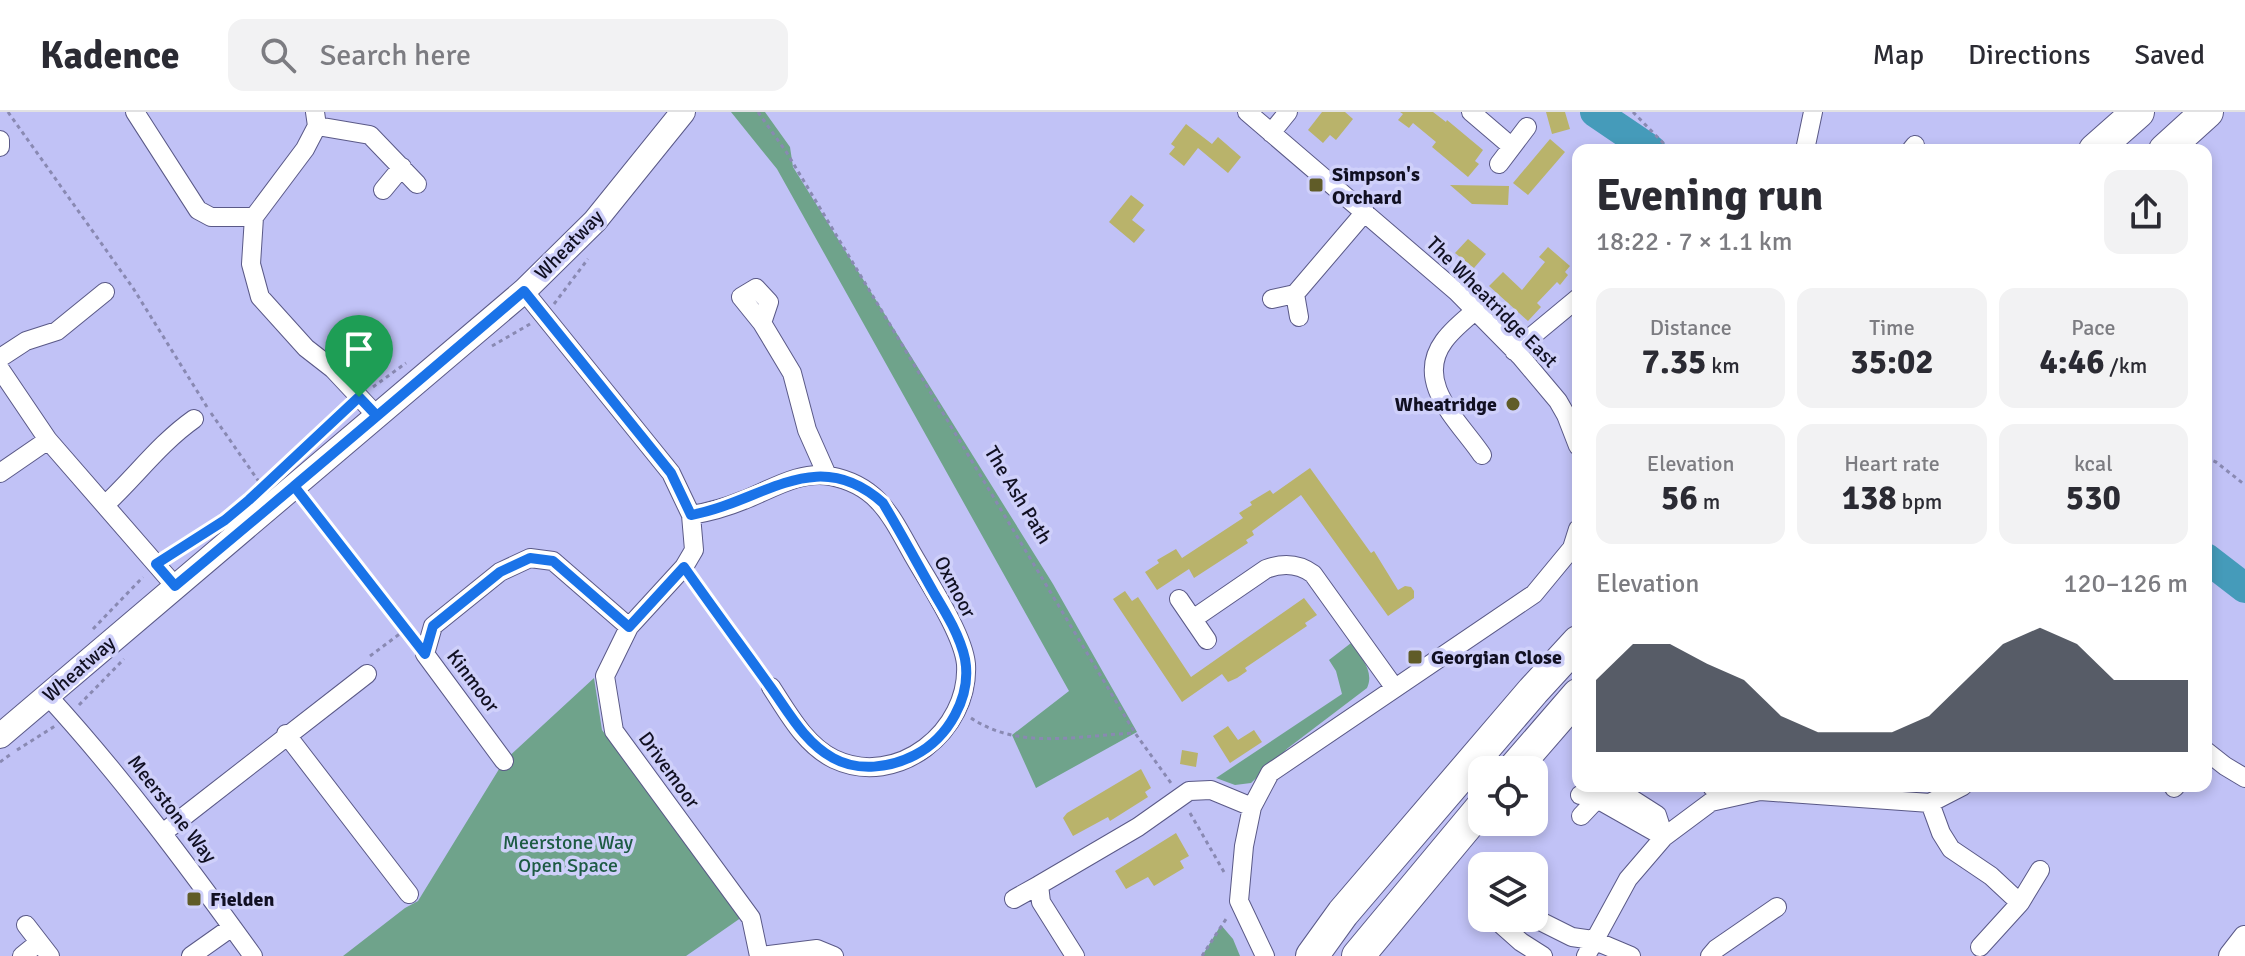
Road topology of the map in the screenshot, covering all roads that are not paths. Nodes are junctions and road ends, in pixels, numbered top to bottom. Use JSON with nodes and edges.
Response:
{"nodes":[{"id":1,"x":135,"y":112,"type":"edge"},
{"id":2,"x":683,"y":112,"type":"edge"},
{"id":3,"x":1247,"y":112,"type":"edge"},
{"id":4,"x":1288,"y":112,"type":"edge"},
{"id":5,"x":1471,"y":112,"type":"edge"},
{"id":6,"x":1813,"y":112,"type":"edge"},
{"id":7,"x":2138,"y":112,"type":"edge"},
{"id":8,"x":2207,"y":112,"type":"edge"},
{"id":9,"x":316,"y":119,"type":"edge"},
{"id":10,"x":1527,"y":127,"type":"dead end"},
{"id":11,"x":1271,"y":133,"type":"junction"},
{"id":12,"x":0,"y":140,"type":"edge"},
{"id":13,"x":1806,"y":144,"type":"edge"},
{"id":14,"x":2102,"y":144,"type":"edge"},
{"id":15,"x":2172,"y":144,"type":"edge"},
{"id":16,"x":0,"y":147,"type":"edge"},
{"id":17,"x":1512,"y":147,"type":"junction"},
{"id":18,"x":1499,"y":164,"type":"dead end"},
{"id":19,"x":402,"y":167,"type":"junction"},
{"id":20,"x":417,"y":184,"type":"dead end"},
{"id":21,"x":383,"y":190,"type":"dead end"},
{"id":22,"x":1365,"y":212,"type":"junction"},
{"id":23,"x":254,"y":217,"type":"junction"},
{"id":24,"x":524,"y":291,"type":"junction"},
{"id":25,"x":94,"y":293,"type":"dead end"},
{"id":26,"x":1295,"y":294,"type":"junction"},
{"id":27,"x":1272,"y":299,"type":"dead end"},
{"id":28,"x":1572,"y":303,"type":"edge"},
{"id":29,"x":1475,"y":311,"type":"junction"},
{"id":30,"x":1299,"y":317,"type":"dead end"},
{"id":31,"x":762,"y":323,"type":"dead end"},
{"id":32,"x":1514,"y":351,"type":"junction"},
{"id":33,"x":0,"y":358,"type":"edge"},
{"id":34,"x":0,"y":369,"type":"edge"},
{"id":35,"x":377,"y":416,"type":"junction"},
{"id":36,"x":194,"y":419,"type":"dead end"},
{"id":37,"x":1485,"y":424,"type":"dead end"},
{"id":38,"x":1572,"y":430,"type":"edge"},
{"id":39,"x":1468,"y":433,"type":"junction"},
{"id":40,"x":48,"y":440,"type":"junction"},
{"id":41,"x":1482,"y":455,"type":"dead end"},
{"id":42,"x":0,"y":473,"type":"edge"},
{"id":43,"x":827,"y":475,"type":"junction"},
{"id":44,"x":106,"y":504,"type":"junction"},
{"id":45,"x":691,"y":515,"type":"junction"},
{"id":46,"x":1572,"y":548,"type":"edge"},
{"id":47,"x":175,"y":586,"type":"junction"},
{"id":48,"x":1179,"y":599,"type":"dead end"},
{"id":49,"x":1193,"y":619,"type":"junction"},
{"id":50,"x":629,"y":627,"type":"junction"},
{"id":51,"x":1207,"y":640,"type":"dead end"},
{"id":52,"x":1572,"y":649,"type":"edge"},
{"id":53,"x":363,"y":683,"type":"road end"},
{"id":54,"x":771,"y":687,"type":"road end"},
{"id":55,"x":1394,"y":687,"type":"junction"},
{"id":56,"x":48,"y":696,"type":"junction"},
{"id":57,"x":1572,"y":702,"type":"edge"},
{"id":58,"x":286,"y":734,"type":"junction"},
{"id":59,"x":0,"y":736,"type":"edge"},
{"id":60,"x":1525,"y":756,"type":"edge"},
{"id":61,"x":2212,"y":756,"type":"edge"},
{"id":62,"x":504,"y":761,"type":"dead end"},
{"id":63,"x":2245,"y":778,"type":"edge"},
{"id":64,"x":1586,"y":792,"type":"edge"},
{"id":65,"x":1611,"y":792,"type":"edge"},
{"id":66,"x":1710,"y":792,"type":"edge"},
{"id":67,"x":1804,"y":792,"type":"edge"},
{"id":68,"x":1951,"y":792,"type":"edge"},
{"id":69,"x":1580,"y":795,"type":"dead end"},
{"id":70,"x":1930,"y":803,"type":"junction"},
{"id":71,"x":1252,"y":807,"type":"junction"},
{"id":72,"x":1581,"y":816,"type":"dead end"},
{"id":73,"x":1468,"y":824,"type":"edge"},
{"id":74,"x":164,"y":832,"type":"junction"},
{"id":75,"x":1664,"y":837,"type":"junction"},
{"id":76,"x":2040,"y":870,"type":"dead end"},
{"id":77,"x":406,"y":880,"type":"dead end"},
{"id":78,"x":1039,"y":885,"type":"junction"},
{"id":79,"x":1014,"y":899,"type":"dead end"},
{"id":80,"x":2020,"y":903,"type":"junction"},
{"id":81,"x":1777,"y":907,"type":"dead end"},
{"id":82,"x":26,"y":925,"type":"dead end"},
{"id":83,"x":1548,"y":925,"type":"edge"},
{"id":84,"x":232,"y":927,"type":"junction"},
{"id":85,"x":1510,"y":932,"type":"edge"},
{"id":86,"x":2245,"y":938,"type":"edge"},
{"id":87,"x":1980,"y":947,"type":"dead end"},
{"id":88,"x":1589,"y":948,"type":"edge"},
{"id":89,"x":44,"y":949,"type":"edge"},
{"id":90,"x":22,"y":956,"type":"edge"},
{"id":91,"x":191,"y":956,"type":"edge"},
{"id":92,"x":253,"y":956,"type":"edge"},
{"id":93,"x":760,"y":956,"type":"edge"},
{"id":94,"x":834,"y":956,"type":"edge"},
{"id":95,"x":1075,"y":956,"type":"edge"},
{"id":96,"x":1265,"y":956,"type":"edge"},
{"id":97,"x":1312,"y":956,"type":"edge"},
{"id":98,"x":1358,"y":956,"type":"edge"},
{"id":99,"x":1543,"y":956,"type":"edge"},
{"id":100,"x":1631,"y":956,"type":"edge"},
{"id":101,"x":1710,"y":956,"type":"edge"},
{"id":102,"x":2231,"y":956,"type":"edge"}],
"edges":[{"from":1,"to":23,"type":"street"},
{"from":2,"to":24,"type":"street","name":"Wheatway"},
{"from":3,"to":11,"type":"street","name":"The Wheatridge East"},
{"from":4,"to":11,"type":"street"},
{"from":5,"to":17,"type":"street"},
{"from":6,"to":13,"type":"street"},
{"from":7,"to":14,"type":"highway"},
{"from":8,"to":15,"type":"highway"},
{"from":9,"to":19,"type":"street"},
{"from":9,"to":23,"type":"street"},
{"from":10,"to":17,"type":"street"},
{"from":11,"to":22,"type":"street","name":"The Wheatridge East"},
{"from":12,"to":16,"type":"street"},
{"from":17,"to":18,"type":"street"},
{"from":19,"to":20,"type":"street"},
{"from":19,"to":21,"type":"street"},
{"from":22,"to":26,"type":"street"},
{"from":22,"to":29,"type":"street","name":"The Wheatridge East"},
{"from":23,"to":35,"type":"street"},
{"from":24,"to":35,"type":"street","name":"Wheatway"},
{"from":24,"to":45,"type":"street","name":"Drivemoor"},
{"from":25,"to":33,"type":"street"},
{"from":26,"to":27,"type":"street"},
{"from":26,"to":30,"type":"street"},
{"from":28,"to":32,"type":"street"},
{"from":29,"to":32,"type":"street","name":"The Wheatridge East"},
{"from":29,"to":39,"type":"street"},
{"from":31,"to":43,"type":"street"},
{"from":32,"to":38,"type":"street","name":"The Wheatridge East"},
{"from":34,"to":40,"type":"street"},
{"from":35,"to":47,"type":"street","name":"Wheatway"},
{"from":36,"to":44,"type":"street"},
{"from":37,"to":39,"type":"street"},
{"from":39,"to":41,"type":"street"},
{"from":40,"to":42,"type":"street"},
{"from":40,"to":44,"type":"street"},
{"from":43,"to":45,"type":"street"},
{"from":43,"to":54,"type":"street","name":"Oxmoor"},
{"from":44,"to":47,"type":"street"},
{"from":45,"to":50,"type":"street","name":"Drivemoor"},
{"from":46,"to":55,"type":"street"},
{"from":47,"to":56,"type":"street","name":"Wheatway"},
{"from":48,"to":49,"type":"street"},
{"from":49,"to":51,"type":"street"},
{"from":49,"to":55,"type":"street"},
{"from":50,"to":62,"type":"street","name":"Kinmoor"},
{"from":50,"to":93,"type":"street","name":"Drivemoor"},
{"from":52,"to":97,"type":"highway"},
{"from":53,"to":58,"type":"street"},
{"from":55,"to":71,"type":"street"},
{"from":56,"to":59,"type":"street","name":"Wheatway"},
{"from":56,"to":74,"type":"street","name":"Meerstone Way"},
{"from":57,"to":60,"type":"highway"},
{"from":58,"to":74,"type":"street"},
{"from":58,"to":77,"type":"street"},
{"from":61,"to":63,"type":"street"},
{"from":64,"to":69,"type":"street"},
{"from":65,"to":75,"type":"street"},
{"from":66,"to":75,"type":"street"},
{"from":67,"to":70,"type":"street"},
{"from":68,"to":70,"type":"street"},
{"from":70,"to":80,"type":"street"},
{"from":71,"to":78,"type":"street"},
{"from":71,"to":96,"type":"street"},
{"from":72,"to":75,"type":"street"},
{"from":73,"to":98,"type":"highway"},
{"from":74,"to":84,"type":"street","name":"Meerstone Way"},
{"from":75,"to":88,"type":"street"},
{"from":76,"to":80,"type":"street"},
{"from":78,"to":79,"type":"street"},
{"from":78,"to":95,"type":"street"},
{"from":80,"to":87,"type":"street"},
{"from":81,"to":101,"type":"street"},
{"from":82,"to":89,"type":"street"},
{"from":83,"to":88,"type":"street"},
{"from":84,"to":91,"type":"street"},
{"from":84,"to":92,"type":"street","name":"Meerstone Way"},
{"from":85,"to":99,"type":"street"},
{"from":86,"to":102,"type":"street"},
{"from":88,"to":100,"type":"street"},
{"from":89,"to":90,"type":"street"},
{"from":93,"to":94,"type":"street"}]}
